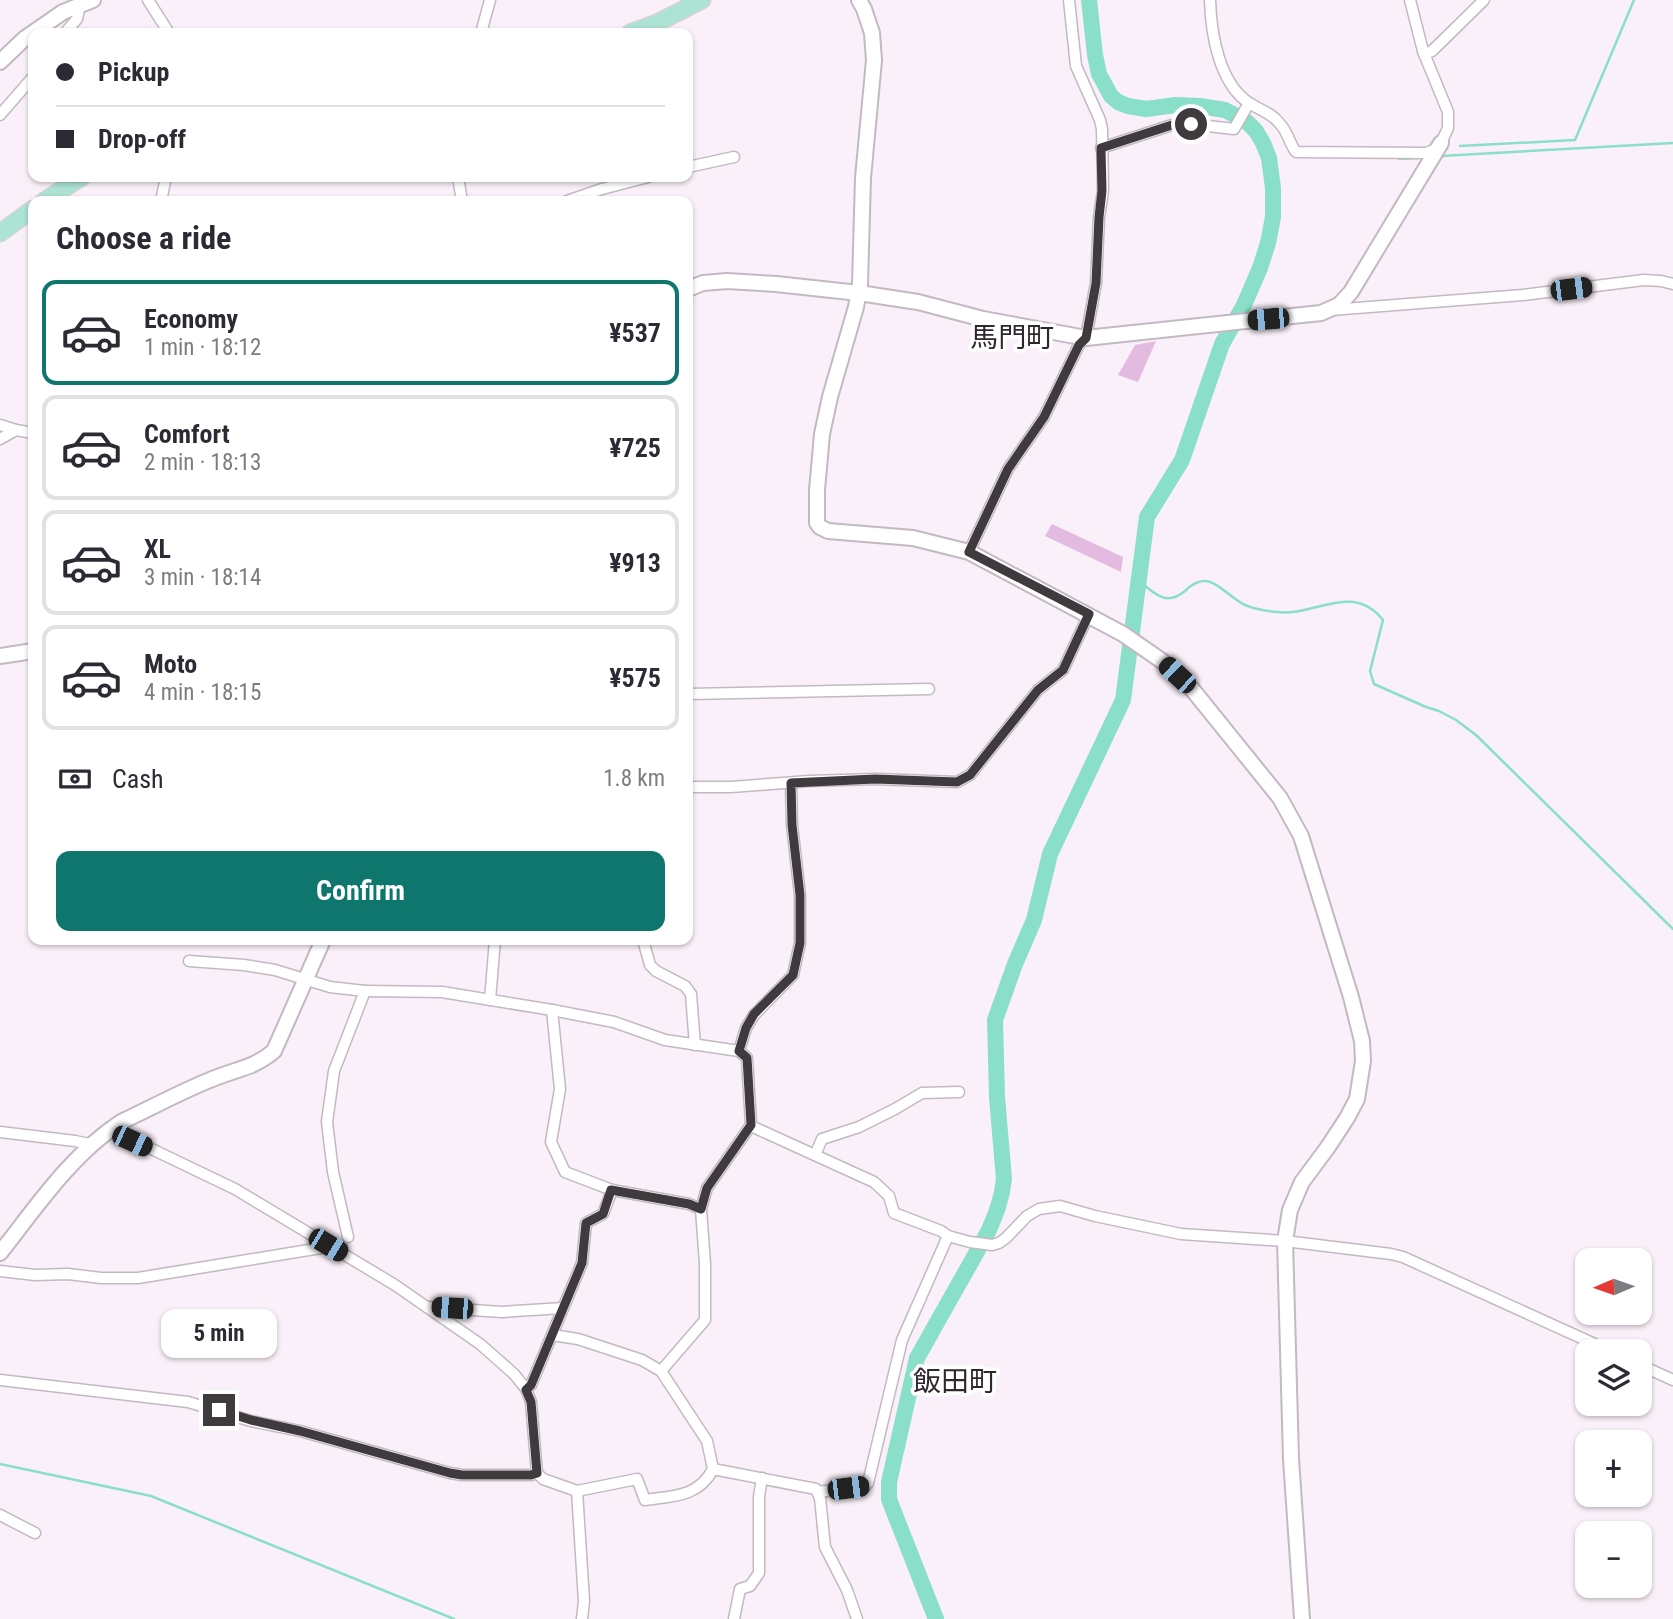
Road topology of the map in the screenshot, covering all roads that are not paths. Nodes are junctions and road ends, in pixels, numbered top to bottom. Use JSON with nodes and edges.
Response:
{"nodes":[{"id":1,"x":148,"y":0,"type":"edge"},
{"id":2,"x":490,"y":0,"type":"edge"},
{"id":3,"x":702,"y":0,"type":"edge"},
{"id":4,"x":859,"y":0,"type":"edge"},
{"id":5,"x":1069,"y":0,"type":"edge"},
{"id":6,"x":1210,"y":0,"type":"edge"},
{"id":7,"x":1410,"y":0,"type":"edge"},
{"id":8,"x":1484,"y":0,"type":"edge"},
{"id":9,"x":86,"y":3,"type":"edge"},
{"id":10,"x":40,"y":28,"type":"edge"},
{"id":11,"x":69,"y":28,"type":"edge"},
{"id":12,"x":166,"y":28,"type":"edge"},
{"id":13,"x":482,"y":28,"type":"edge"},
{"id":14,"x":643,"y":28,"type":"edge"},
{"id":15,"x":28,"y":36,"type":"edge"},
{"id":16,"x":1424,"y":54,"type":"junction"},
{"id":17,"x":0,"y":62,"type":"edge"},
{"id":18,"x":28,"y":83,"type":"edge"},
{"id":19,"x":1248,"y":106,"type":"junction"},
{"id":20,"x":0,"y":115,"type":"edge"},
{"id":21,"x":1439,"y":146,"type":"junction"},
{"id":22,"x":1101,"y":148,"type":"junction"},
{"id":23,"x":734,"y":157,"type":"dead end"},
{"id":24,"x":693,"y":166,"type":"edge"},
{"id":25,"x":74,"y":182,"type":"edge"},
{"id":26,"x":629,"y":182,"type":"edge"},
{"id":27,"x":52,"y":196,"type":"edge"},
{"id":28,"x":582,"y":196,"type":"edge"},
{"id":29,"x":28,"y":213,"type":"edge"},
{"id":30,"x":0,"y":233,"type":"edge"},
{"id":31,"x":1673,"y":284,"type":"edge"},
{"id":32,"x":693,"y":286,"type":"edge"},
{"id":33,"x":859,"y":293,"type":"junction"},
{"id":34,"x":1331,"y":310,"type":"junction"},
{"id":35,"x":1086,"y":338,"type":"junction"},
{"id":36,"x":0,"y":425,"type":"edge"},
{"id":37,"x":16,"y":430,"type":"junction"},
{"id":38,"x":28,"y":431,"type":"edge"},
{"id":39,"x":0,"y":439,"type":"edge"},
{"id":40,"x":969,"y":552,"type":"junction"},
{"id":41,"x":1089,"y":614,"type":"junction"},
{"id":42,"x":28,"y":652,"type":"edge"},
{"id":43,"x":0,"y":656,"type":"edge"},
{"id":44,"x":929,"y":689,"type":"dead end"},
{"id":45,"x":693,"y":694,"type":"edge"},
{"id":46,"x":791,"y":783,"type":"junction"},
{"id":47,"x":693,"y":787,"type":"edge"},
{"id":48,"x":321,"y":945,"type":"edge"},
{"id":49,"x":495,"y":945,"type":"edge"},
{"id":50,"x":644,"y":945,"type":"edge"},
{"id":51,"x":190,"y":961,"type":"dead end"},
{"id":52,"x":307,"y":980,"type":"junction"},
{"id":53,"x":365,"y":991,"type":"junction"},
{"id":54,"x":490,"y":1000,"type":"junction"},
{"id":55,"x":552,"y":1010,"type":"junction"},
{"id":56,"x":695,"y":1045,"type":"junction"},
{"id":57,"x":739,"y":1051,"type":"junction"},
{"id":58,"x":959,"y":1092,"type":"dead end"},
{"id":59,"x":751,"y":1126,"type":"junction"},
{"id":60,"x":110,"y":1129,"type":"junction"},
{"id":61,"x":0,"y":1132,"type":"edge"},
{"id":62,"x":90,"y":1144,"type":"junction"},
{"id":63,"x":815,"y":1155,"type":"junction"},
{"id":64,"x":611,"y":1190,"type":"junction"},
{"id":65,"x":701,"y":1209,"type":"junction"},
{"id":66,"x":948,"y":1236,"type":"junction"},
{"id":67,"x":348,"y":1237,"type":"dead end"},
{"id":68,"x":1285,"y":1241,"type":"junction"},
{"id":69,"x":328,"y":1245,"type":"junction"},
{"id":70,"x":0,"y":1253,"type":"edge"},
{"id":71,"x":0,"y":1272,"type":"edge"},
{"id":72,"x":426,"y":1307,"type":"junction"},
{"id":73,"x":563,"y":1308,"type":"junction"},
{"id":74,"x":552,"y":1335,"type":"junction"},
{"id":75,"x":1583,"y":1339,"type":"edge"},
{"id":76,"x":1652,"y":1370,"type":"edge"},
{"id":77,"x":661,"y":1371,"type":"junction"},
{"id":78,"x":0,"y":1380,"type":"edge"},
{"id":79,"x":1673,"y":1380,"type":"edge"},
{"id":80,"x":526,"y":1390,"type":"junction"},
{"id":81,"x":713,"y":1469,"type":"junction"},
{"id":82,"x":537,"y":1473,"type":"junction"},
{"id":83,"x":762,"y":1478,"type":"junction"},
{"id":84,"x":577,"y":1491,"type":"junction"},
{"id":85,"x":818,"y":1492,"type":"junction"},
{"id":86,"x":0,"y":1515,"type":"edge"},
{"id":87,"x":35,"y":1533,"type":"dead end"},
{"id":88,"x":582,"y":1619,"type":"edge"},
{"id":89,"x":734,"y":1619,"type":"edge"},
{"id":90,"x":857,"y":1619,"type":"edge"},
{"id":91,"x":1302,"y":1619,"type":"edge"}],
"edges":[{"from":1,"to":12,"type":"street"},
{"from":2,"to":13,"type":"street"},
{"from":3,"to":14,"type":"main road"},
{"from":4,"to":33,"type":"street"},
{"from":5,"to":22,"type":"street"},
{"from":6,"to":19,"type":"street"},
{"from":7,"to":16,"type":"street"},
{"from":8,"to":16,"type":"street"},
{"from":9,"to":10,"type":"street"},
{"from":9,"to":11,"type":"street"},
{"from":15,"to":17,"type":"street"},
{"from":16,"to":21,"type":"street"},
{"from":18,"to":20,"type":"street"},
{"from":19,"to":21,"type":"street"},
{"from":19,"to":22,"type":"street"},
{"from":21,"to":34,"type":"street"},
{"from":22,"to":35,"type":"street"},
{"from":23,"to":24,"type":"street"},
{"from":25,"to":27,"type":"main road"},
{"from":26,"to":28,"type":"street"},
{"from":29,"to":30,"type":"main road"},
{"from":31,"to":34,"type":"street"},
{"from":32,"to":33,"type":"street"},
{"from":33,"to":35,"type":"street"},
{"from":33,"to":40,"type":"street"},
{"from":34,"to":35,"type":"street"},
{"from":35,"to":40,"type":"street"},
{"from":36,"to":37,"type":"street"},
{"from":37,"to":38,"type":"street"},
{"from":37,"to":39,"type":"street"},
{"from":40,"to":41,"type":"street"},
{"from":41,"to":46,"type":"street"},
{"from":41,"to":68,"type":"street"},
{"from":42,"to":43,"type":"street"},
{"from":44,"to":45,"type":"street"},
{"from":46,"to":47,"type":"street"},
{"from":46,"to":57,"type":"street"},
{"from":48,"to":52,"type":"street"},
{"from":49,"to":54,"type":"street"},
{"from":50,"to":56,"type":"street"},
{"from":51,"to":52,"type":"street"},
{"from":52,"to":53,"type":"street"},
{"from":52,"to":60,"type":"street"},
{"from":53,"to":54,"type":"street"},
{"from":53,"to":67,"type":"street"},
{"from":54,"to":55,"type":"street"},
{"from":55,"to":56,"type":"street"},
{"from":55,"to":64,"type":"street"},
{"from":56,"to":57,"type":"street"},
{"from":57,"to":59,"type":"street"},
{"from":58,"to":63,"type":"street"},
{"from":59,"to":63,"type":"street"},
{"from":59,"to":65,"type":"street"},
{"from":60,"to":62,"type":"street"},
{"from":60,"to":69,"type":"street"},
{"from":61,"to":62,"type":"street"},
{"from":62,"to":70,"type":"street"},
{"from":63,"to":66,"type":"street"},
{"from":64,"to":65,"type":"street"},
{"from":64,"to":73,"type":"street"},
{"from":65,"to":77,"type":"street"},
{"from":66,"to":68,"type":"street"},
{"from":66,"to":85,"type":"street"},
{"from":68,"to":75,"type":"street"},
{"from":68,"to":91,"type":"street"},
{"from":69,"to":71,"type":"street"},
{"from":69,"to":72,"type":"street"},
{"from":72,"to":73,"type":"street"},
{"from":72,"to":80,"type":"street"},
{"from":73,"to":74,"type":"street"},
{"from":74,"to":77,"type":"street"},
{"from":74,"to":80,"type":"street"},
{"from":76,"to":79,"type":"street"},
{"from":77,"to":81,"type":"street"},
{"from":78,"to":82,"type":"street"},
{"from":80,"to":82,"type":"street"},
{"from":81,"to":83,"type":"street"},
{"from":81,"to":84,"type":"street"},
{"from":82,"to":84,"type":"street"},
{"from":83,"to":85,"type":"street"},
{"from":83,"to":89,"type":"street"},
{"from":84,"to":88,"type":"street"},
{"from":85,"to":90,"type":"street"},
{"from":86,"to":87,"type":"street"}]}
